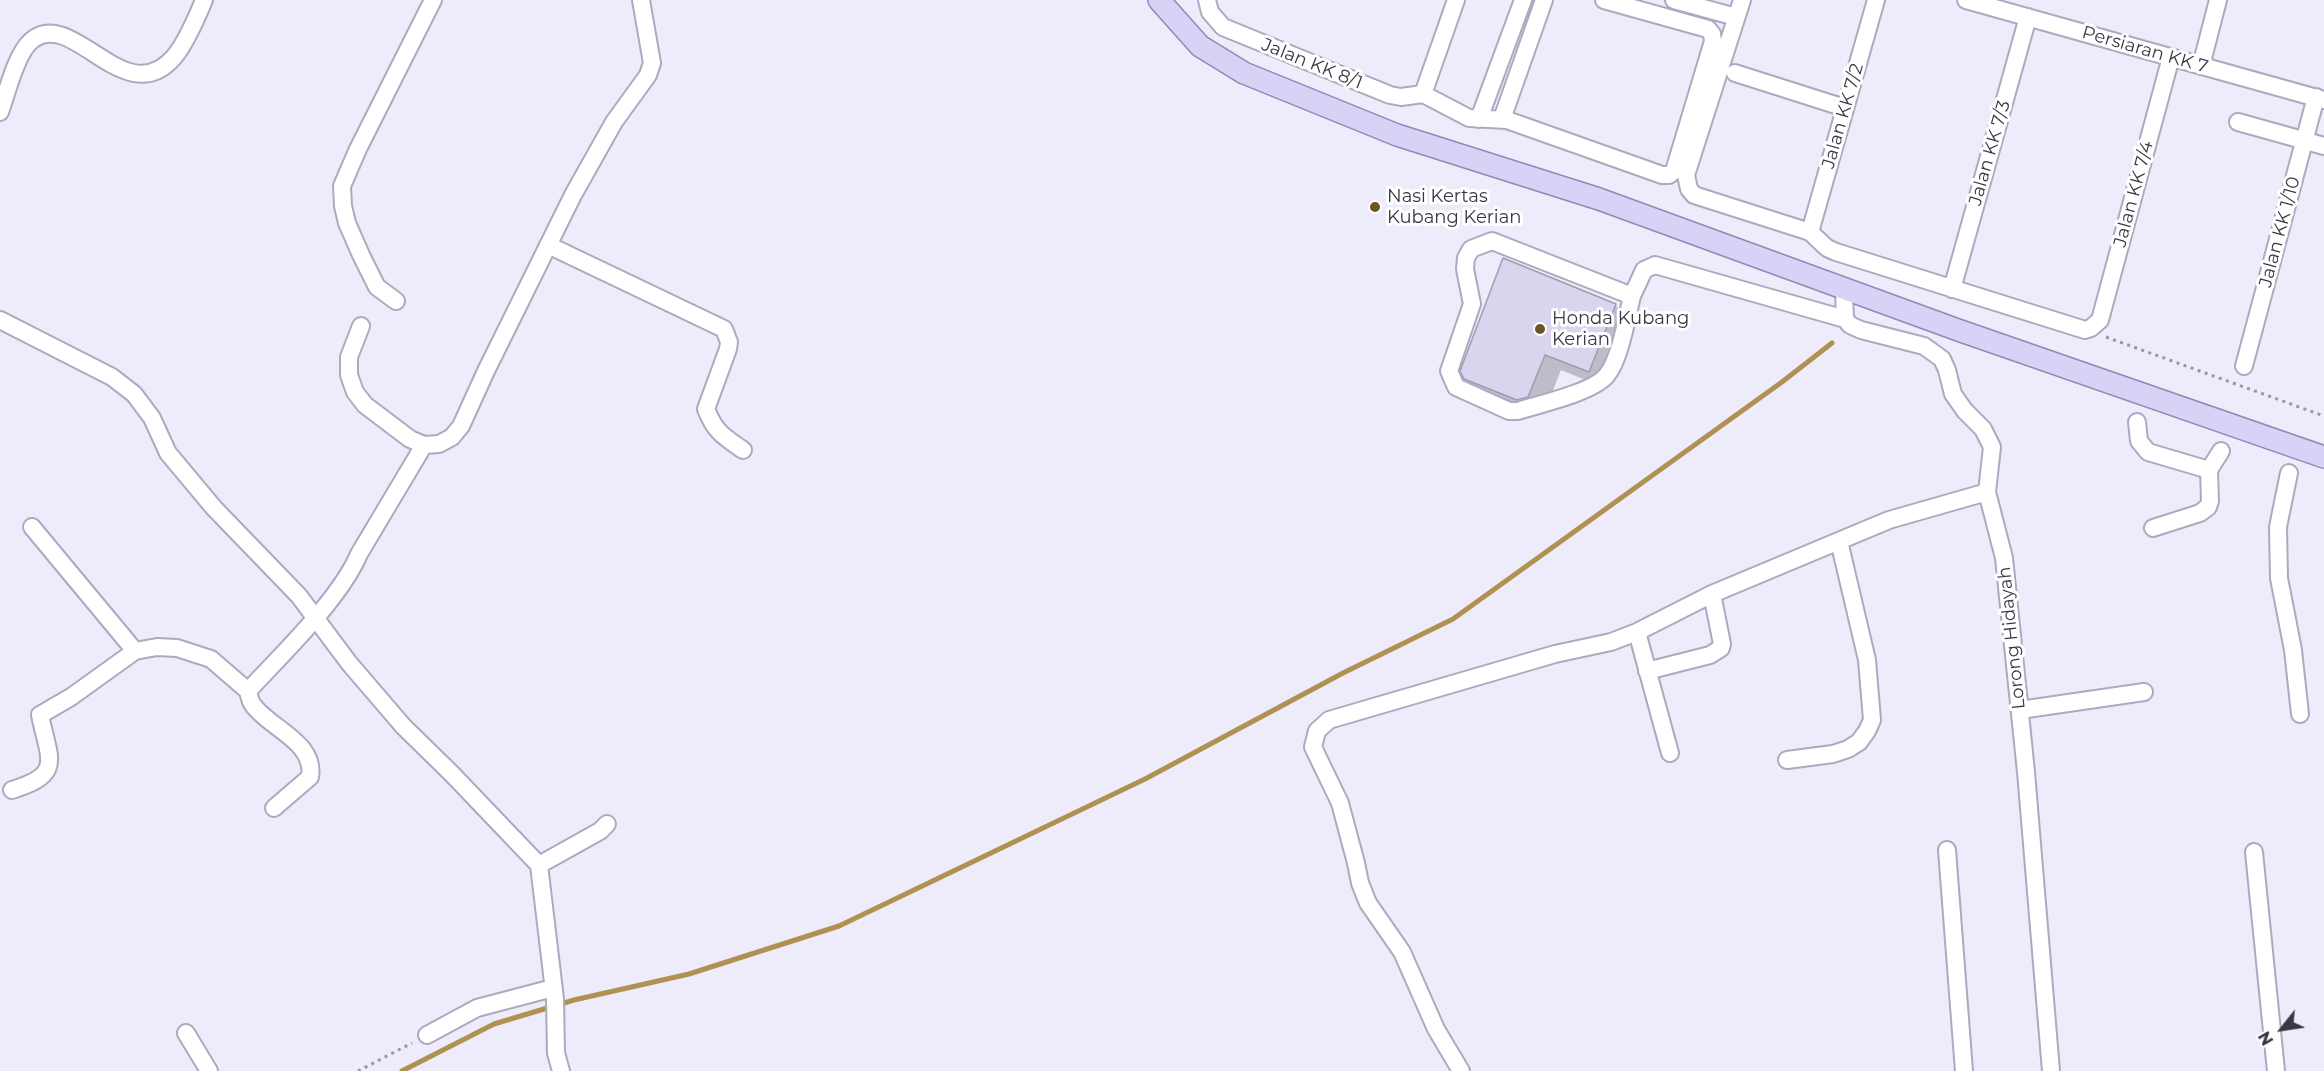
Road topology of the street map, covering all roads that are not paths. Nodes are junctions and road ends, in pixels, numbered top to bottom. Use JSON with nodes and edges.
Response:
{"nodes":[{"id":1,"x":204,"y":0,"type":"edge"},
{"id":2,"x":433,"y":0,"type":"edge"},
{"id":3,"x":640,"y":0,"type":"edge"},
{"id":4,"x":1159,"y":0,"type":"edge"},
{"id":5,"x":1456,"y":0,"type":"edge"},
{"id":6,"x":1522,"y":0,"type":"edge"},
{"id":7,"x":1544,"y":0,"type":"edge"},
{"id":8,"x":1604,"y":0,"type":"edge"},
{"id":9,"x":1674,"y":0,"type":"edge"},
{"id":10,"x":1742,"y":0,"type":"edge"},
{"id":11,"x":1876,"y":0,"type":"edge"},
{"id":12,"x":1966,"y":0,"type":"edge"},
{"id":13,"x":2218,"y":0,"type":"edge"},
{"id":14,"x":1208,"y":6,"type":"edge"},
{"id":15,"x":1737,"y":17,"type":"junction"},
{"id":16,"x":2028,"y":17,"type":"junction"},
{"id":17,"x":2171,"y":57,"type":"junction"},
{"id":18,"x":2201,"y":66,"type":"junction"},
{"id":19,"x":1735,"y":74,"type":"dead end"},
{"id":20,"x":1423,"y":94,"type":"junction"},
{"id":21,"x":2320,"y":99,"type":"edge"},
{"id":22,"x":1845,"y":108,"type":"junction"},
{"id":23,"x":0,"y":112,"type":"edge"},
{"id":24,"x":1479,"y":119,"type":"junction"},
{"id":25,"x":1502,"y":119,"type":"junction"},
{"id":26,"x":2238,"y":122,"type":"dead end"},
{"id":27,"x":2304,"y":141,"type":"junction"},
{"id":28,"x":2324,"y":146,"type":"edge"},
{"id":29,"x":1810,"y":231,"type":"junction"},
{"id":30,"x":548,"y":245,"type":"junction"},
{"id":31,"x":1844,"y":289,"type":"junction"},
{"id":32,"x":1952,"y":289,"type":"junction"},
{"id":33,"x":1632,"y":296,"type":"junction"},
{"id":34,"x":396,"y":301,"type":"dead end"},
{"id":35,"x":1845,"y":319,"type":"junction"},
{"id":36,"x":0,"y":320,"type":"edge"},
{"id":37,"x":361,"y":326,"type":"dead end"},
{"id":38,"x":2244,"y":366,"type":"dead end"},
{"id":39,"x":2137,"y":422,"type":"dead end"},
{"id":40,"x":424,"y":445,"type":"junction"},
{"id":41,"x":743,"y":450,"type":"dead end"},
{"id":42,"x":2221,"y":451,"type":"dead end"},
{"id":43,"x":2324,"y":457,"type":"edge"},
{"id":44,"x":2209,"y":470,"type":"junction"},
{"id":45,"x":2289,"y":474,"type":"dead end"},
{"id":46,"x":1986,"y":492,"type":"junction"},
{"id":47,"x":32,"y":526,"type":"dead end"},
{"id":48,"x":2152,"y":528,"type":"dead end"},
{"id":49,"x":1839,"y":541,"type":"junction"},
{"id":50,"x":1712,"y":594,"type":"junction"},
{"id":51,"x":314,"y":618,"type":"junction"},
{"id":52,"x":1637,"y":632,"type":"junction"},
{"id":53,"x":135,"y":651,"type":"junction"},
{"id":54,"x":1647,"y":671,"type":"junction"},
{"id":55,"x":248,"y":692,"type":"junction"},
{"id":56,"x":2144,"y":692,"type":"dead end"},
{"id":57,"x":2020,"y":710,"type":"junction"},
{"id":58,"x":2300,"y":714,"type":"dead end"},
{"id":59,"x":1670,"y":753,"type":"dead end"},
{"id":60,"x":1787,"y":760,"type":"dead end"},
{"id":61,"x":12,"y":790,"type":"dead end"},
{"id":62,"x":274,"y":808,"type":"dead end"},
{"id":63,"x":607,"y":824,"type":"dead end"},
{"id":64,"x":1947,"y":850,"type":"dead end"},
{"id":65,"x":2254,"y":852,"type":"dead end"},
{"id":66,"x":539,"y":865,"type":"junction"},
{"id":67,"x":554,"y":994,"type":"junction"},
{"id":68,"x":186,"y":1033,"type":"dead end"},
{"id":69,"x":427,"y":1035,"type":"road end"},
{"id":70,"x":210,"y":1071,"type":"edge"},
{"id":71,"x":561,"y":1071,"type":"edge"},
{"id":72,"x":1461,"y":1071,"type":"edge"},
{"id":73,"x":1964,"y":1071,"type":"edge"},
{"id":74,"x":2051,"y":1071,"type":"edge"},
{"id":75,"x":2276,"y":1071,"type":"edge"}],
"edges":[{"from":1,"to":23,"type":"street"},
{"from":2,"to":34,"type":"street"},
{"from":3,"to":30,"type":"street"},
{"from":4,"to":31,"type":"main road"},
{"from":5,"to":20,"type":"street"},
{"from":6,"to":24,"type":"street"},
{"from":7,"to":25,"type":"street"},
{"from":8,"to":25,"type":"street"},
{"from":9,"to":15,"type":"street"},
{"from":10,"to":15,"type":"street"},
{"from":11,"to":22,"type":"street","name":"Jalan KK 7/2"},
{"from":12,"to":16,"type":"street","name":"Persiaran KK 7"},
{"from":13,"to":18,"type":"street"},
{"from":14,"to":20,"type":"street","name":"Jalan KK 8/1"},
{"from":15,"to":29,"type":"street"},
{"from":16,"to":17,"type":"street","name":"Persiaran KK 7"},
{"from":16,"to":32,"type":"street","name":"Jalan KK 7/3"},
{"from":17,"to":18,"type":"street","name":"Persiaran KK 7"},
{"from":17,"to":32,"type":"street","name":"Jalan KK 7/4"},
{"from":18,"to":21,"type":"street","name":"Persiaran KK 7"},
{"from":19,"to":22,"type":"street"},
{"from":20,"to":24,"type":"street"},
{"from":21,"to":27,"type":"street","name":"Jalan KK 1/10"},
{"from":22,"to":29,"type":"street","name":"Jalan KK 7/2"},
{"from":24,"to":25,"type":"street"},
{"from":26,"to":27,"type":"street"},
{"from":27,"to":28,"type":"street"},
{"from":27,"to":38,"type":"street","name":"Jalan KK 1/10"},
{"from":29,"to":32,"type":"street"},
{"from":30,"to":40,"type":"street"},
{"from":30,"to":41,"type":"street"},
{"from":31,"to":35,"type":"street"},
{"from":31,"to":43,"type":"main road"},
{"from":33,"to":33,"type":"street"},
{"from":33,"to":35,"type":"street"},
{"from":35,"to":46,"type":"street","name":"Lorong Hidayah"},
{"from":36,"to":51,"type":"street"},
{"from":37,"to":40,"type":"street"},
{"from":39,"to":44,"type":"street"},
{"from":40,"to":51,"type":"street"},
{"from":42,"to":44,"type":"street"},
{"from":44,"to":48,"type":"street"},
{"from":45,"to":58,"type":"street"},
{"from":46,"to":49,"type":"street"},
{"from":46,"to":57,"type":"street","name":"Lorong Hidayah"},
{"from":47,"to":53,"type":"street"},
{"from":49,"to":50,"type":"street"},
{"from":49,"to":60,"type":"street"},
{"from":50,"to":52,"type":"street"},
{"from":50,"to":54,"type":"street"},
{"from":51,"to":55,"type":"street"},
{"from":51,"to":66,"type":"street"},
{"from":52,"to":54,"type":"street"},
{"from":52,"to":72,"type":"street"},
{"from":53,"to":55,"type":"street"},
{"from":53,"to":61,"type":"street"},
{"from":54,"to":59,"type":"street"},
{"from":55,"to":62,"type":"street"},
{"from":56,"to":57,"type":"street"},
{"from":57,"to":74,"type":"street","name":"Lorong Hidayah"},
{"from":63,"to":66,"type":"street"},
{"from":64,"to":73,"type":"street"},
{"from":65,"to":75,"type":"street"},
{"from":66,"to":67,"type":"street"},
{"from":67,"to":69,"type":"street"},
{"from":67,"to":71,"type":"street"},
{"from":68,"to":70,"type":"street"}]}
